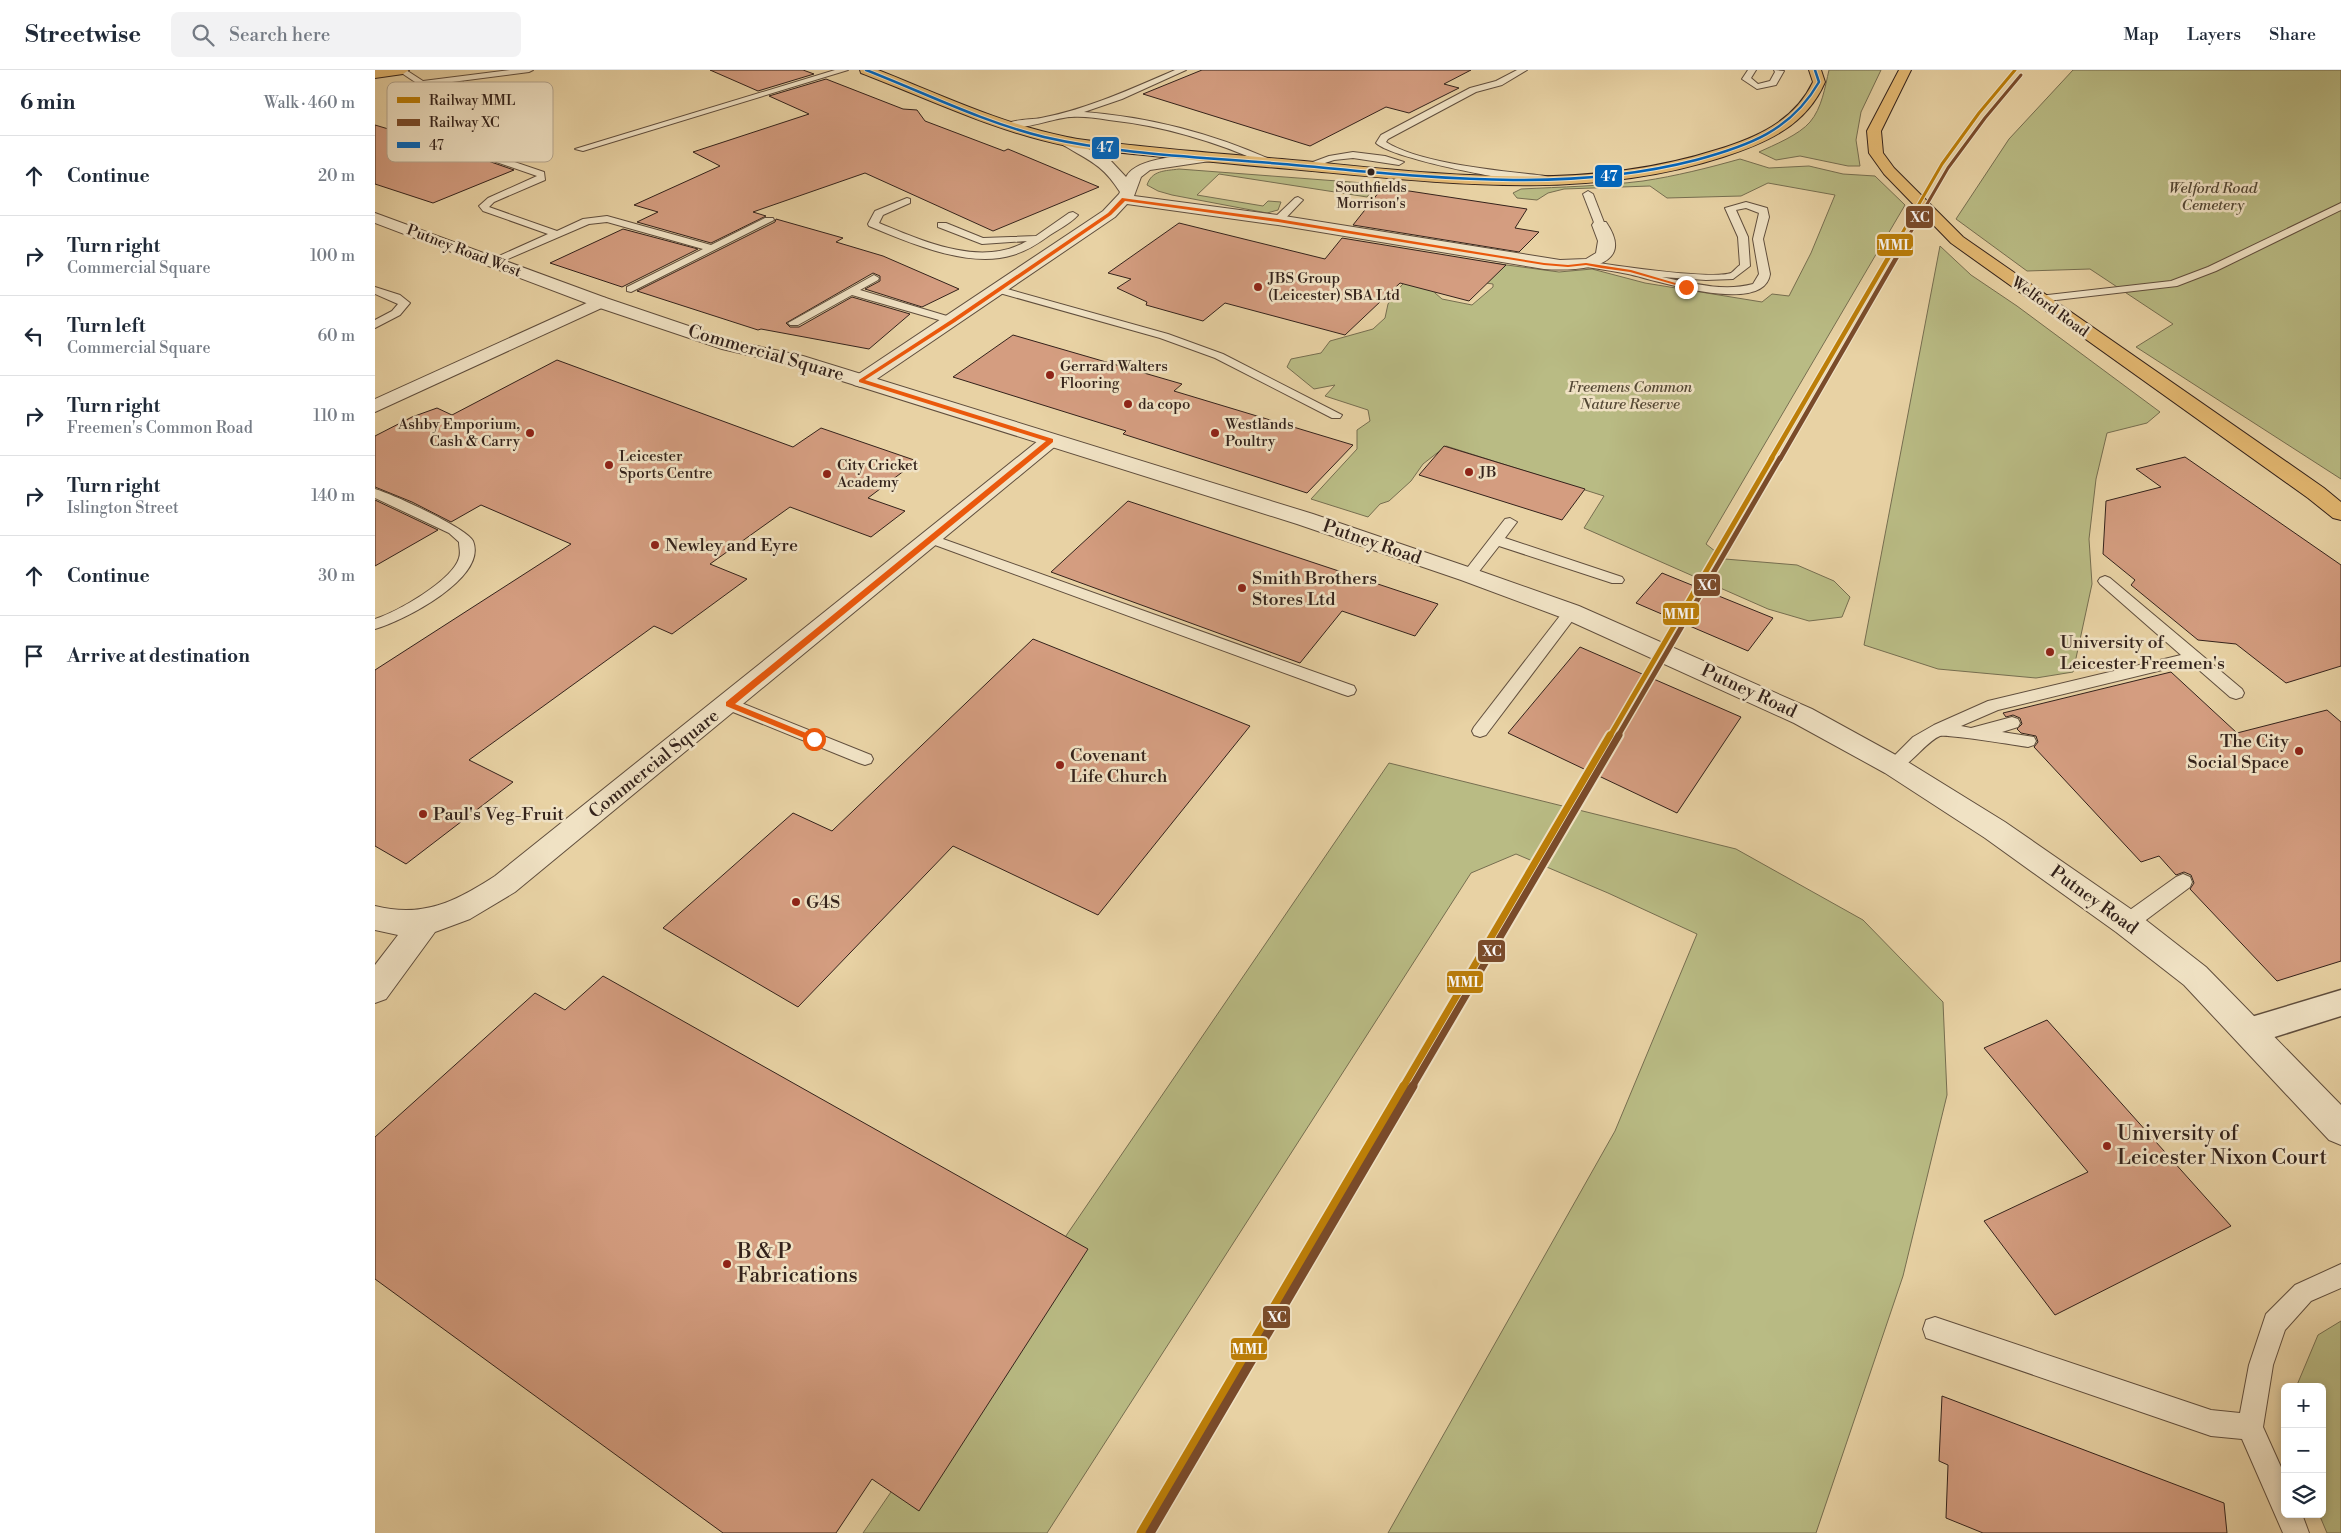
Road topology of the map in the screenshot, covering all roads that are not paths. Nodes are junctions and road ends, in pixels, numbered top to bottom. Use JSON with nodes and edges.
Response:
{"nodes":[{"id":1,"x":402,"y":70,"type":"edge"},
{"id":2,"x":529,"y":70,"type":"edge"},
{"id":3,"x":844,"y":70,"type":"edge"},
{"id":4,"x":866,"y":70,"type":"edge"},
{"id":5,"x":1182,"y":70,"type":"edge"},
{"id":6,"x":1523,"y":70,"type":"edge"},
{"id":7,"x":1752,"y":70,"type":"edge"},
{"id":8,"x":1778,"y":70,"type":"edge"},
{"id":9,"x":1815,"y":70,"type":"edge"},
{"id":10,"x":1905,"y":70,"type":"edge"},
{"id":11,"x":375,"y":74,"type":"edge"},
{"id":12,"x":375,"y":78,"type":"edge"},
{"id":13,"x":1762,"y":79,"type":"dead end"},
{"id":14,"x":418,"y":82,"type":"edge"},
{"id":15,"x":436,"y":82,"type":"edge"},
{"id":16,"x":1757,"y":87,"type":"junction"},
{"id":17,"x":1752,"y":96,"type":"dead end"},
{"id":18,"x":1071,"y":114,"type":"junction"},
{"id":19,"x":1008,"y":125,"type":"junction"},
{"id":20,"x":1068,"y":142,"type":"junction"},
{"id":21,"x":579,"y":149,"type":"dead end"},
{"id":22,"x":1210,"y":157,"type":"junction"},
{"id":23,"x":506,"y":162,"type":"edge"},
{"id":24,"x":1271,"y":163,"type":"junction"},
{"id":25,"x":1571,"y":181,"type":"junction"},
{"id":26,"x":1588,"y":194,"type":"dead end"},
{"id":27,"x":1125,"y":195,"type":"junction"},
{"id":28,"x":1298,"y":200,"type":"dead end"},
{"id":29,"x":907,"y":201,"type":"dead end"},
{"id":30,"x":2341,"y":206,"type":"edge"},
{"id":31,"x":1073,"y":215,"type":"dead end"},
{"id":32,"x":375,"y":218,"type":"edge"},
{"id":33,"x":769,"y":220,"type":"dead end"},
{"id":34,"x":1278,"y":220,"type":"junction"},
{"id":35,"x":1600,"y":224,"type":"joint"},
{"id":36,"x":942,"y":226,"type":"dead end"},
{"id":37,"x":557,"y":234,"type":"junction"},
{"id":38,"x":1041,"y":236,"type":"junction"},
{"id":39,"x":1071,"y":241,"type":"junction"},
{"id":40,"x":710,"y":248,"type":"junction"},
{"id":41,"x":494,"y":262,"type":"junction"},
{"id":42,"x":1586,"y":264,"type":"junction"},
{"id":43,"x":1631,"y":271,"type":"junction"},
{"id":44,"x":874,"y":278,"type":"dead end"},
{"id":45,"x":631,"y":289,"type":"dead end"},
{"id":46,"x":375,"y":290,"type":"edge"},
{"id":47,"x":1000,"y":290,"type":"junction"},
{"id":48,"x":851,"y":291,"type":"junction"},
{"id":49,"x":2039,"y":299,"type":"junction"},
{"id":50,"x":599,"y":302,"type":"junction"},
{"id":51,"x":953,"y":321,"type":"junction"},
{"id":52,"x":794,"y":323,"type":"dead end"},
{"id":53,"x":375,"y":325,"type":"edge"},
{"id":54,"x":861,"y":381,"type":"junction"},
{"id":55,"x":379,"y":402,"type":"edge"},
{"id":56,"x":1336,"y":415,"type":"dead end"},
{"id":57,"x":1051,"y":440,"type":"junction"},
{"id":58,"x":375,"y":493,"type":"edge"},
{"id":59,"x":2316,"y":493,"type":"junction"},
{"id":60,"x":2341,"y":505,"type":"edge"},
{"id":61,"x":2341,"y":514,"type":"edge"},
{"id":62,"x":1510,"y":522,"type":"dead end"},
{"id":63,"x":929,"y":538,"type":"junction"},
{"id":64,"x":1496,"y":540,"type":"junction"},
{"id":65,"x":1469,"y":575,"type":"junction"},
{"id":66,"x":1617,"y":580,"type":"dead end"},
{"id":67,"x":2105,"y":581,"type":"dead end"},
{"id":68,"x":1571,"y":612,"type":"junction"},
{"id":69,"x":375,"y":624,"type":"edge"},
{"id":70,"x":2194,"y":657,"type":"junction"},
{"id":71,"x":1348,"y":690,"type":"dead end"},
{"id":72,"x":2236,"y":693,"type":"dead end"},
{"id":73,"x":729,"y":704,"type":"junction"},
{"id":74,"x":2012,"y":723,"type":"dead end"},
{"id":75,"x":1940,"y":729,"type":"junction"},
{"id":76,"x":1480,"y":731,"type":"dead end"},
{"id":77,"x":1971,"y":734,"type":"junction"},
{"id":78,"x":2028,"y":741,"type":"dead end"},
{"id":79,"x":865,"y":759,"type":"dead end"},
{"id":80,"x":1894,"y":766,"type":"junction"},
{"id":81,"x":2183,"y":882,"type":"dead end"},
{"id":82,"x":375,"y":918,"type":"edge"},
{"id":83,"x":427,"y":920,"type":"junction"},
{"id":84,"x":2127,"y":923,"type":"junction"},
{"id":85,"x":375,"y":989,"type":"edge"},
{"id":86,"x":2341,"y":1003,"type":"edge"},
{"id":87,"x":2249,"y":1031,"type":"junction"},
{"id":88,"x":2341,"y":1129,"type":"edge"},
{"id":89,"x":2341,"y":1276,"type":"edge"},
{"id":90,"x":1935,"y":1329,"type":"dead end"},
{"id":91,"x":2251,"y":1427,"type":"junction"},
{"id":92,"x":2281,"y":1498,"type":"edge"},
{"id":93,"x":2290,"y":1518,"type":"edge"},
{"id":94,"x":2296,"y":1533,"type":"edge"}],
"edges":[{"from":1,"to":11,"type":"main road"},
{"from":1,"to":12,"type":"main road"},
{"from":1,"to":14,"type":"lane"},
{"from":2,"to":15,"type":"lane"},
{"from":3,"to":21,"type":"lane"},
{"from":4,"to":19,"type":"main road"},
{"from":5,"to":18,"type":"lane"},
{"from":6,"to":25,"type":"lane"},
{"from":7,"to":16,"type":"lane"},
{"from":8,"to":16,"type":"lane"},
{"from":9,"to":25,"type":"main road"},
{"from":10,"to":49,"type":"main road","name":"Welford Road"},
{"from":13,"to":16,"type":"lane"},
{"from":16,"to":17,"type":"lane"},
{"from":18,"to":19,"type":"lane"},
{"from":18,"to":24,"type":"lane"},
{"from":19,"to":20,"type":"main road"},
{"from":20,"to":22,"type":"main road"},
{"from":20,"to":27,"type":"street"},
{"from":22,"to":24,"type":"main road"},
{"from":22,"to":27,"type":"street"},
{"from":23,"to":37,"type":"lane"},
{"from":24,"to":25,"type":"main road"},
{"from":26,"to":35,"type":"lane"},
{"from":27,"to":34,"type":"street"},
{"from":27,"to":39,"type":"street"},
{"from":28,"to":34,"type":"lane"},
{"from":29,"to":38,"type":"lane"},
{"from":30,"to":49,"type":"lane"},
{"from":31,"to":38,"type":"lane"},
{"from":32,"to":41,"type":"street","name":"Putney Road West"},
{"from":33,"to":40,"type":"lane"},
{"from":34,"to":42,"type":"street"},
{"from":35,"to":42,"type":"street"},
{"from":36,"to":38,"type":"lane"},
{"from":37,"to":40,"type":"lane"},
{"from":37,"to":41,"type":"lane"},
{"from":38,"to":39,"type":"lane"},
{"from":39,"to":47,"type":"street"},
{"from":40,"to":45,"type":"lane"},
{"from":41,"to":50,"type":"street","name":"Putney Road West"},
{"from":42,"to":43,"type":"lane"},
{"from":43,"to":43,"type":"lane"},
{"from":44,"to":48,"type":"lane"},
{"from":46,"to":53,"type":"lane"},
{"from":47,"to":51,"type":"street"},
{"from":47,"to":56,"type":"lane"},
{"from":48,"to":51,"type":"lane"},
{"from":48,"to":52,"type":"lane"},
{"from":49,"to":59,"type":"main road","name":"Welford Road"},
{"from":50,"to":54,"type":"street","name":"Commercial Square"},
{"from":50,"to":55,"type":"street"},
{"from":51,"to":54,"type":"street"},
{"from":54,"to":57,"type":"street","name":"Commercial Square"},
{"from":57,"to":63,"type":"street","name":"Commercial Square"},
{"from":57,"to":65,"type":"street","name":"Putney Road"},
{"from":58,"to":69,"type":"lane"},
{"from":59,"to":60,"type":"main road","name":"Welford Road"},
{"from":59,"to":61,"type":"main road","name":"Welford Road"},
{"from":62,"to":64,"type":"lane"},
{"from":63,"to":71,"type":"lane"},
{"from":63,"to":73,"type":"street","name":"Commercial Square"},
{"from":64,"to":65,"type":"lane"},
{"from":64,"to":66,"type":"lane"},
{"from":65,"to":68,"type":"street","name":"Putney Road"},
{"from":67,"to":70,"type":"lane"},
{"from":68,"to":76,"type":"lane"},
{"from":68,"to":80,"type":"street","name":"Putney Road"},
{"from":70,"to":72,"type":"lane"},
{"from":70,"to":75,"type":"lane"},
{"from":73,"to":79,"type":"lane"},
{"from":73,"to":83,"type":"street","name":"Commercial Square"},
{"from":74,"to":77,"type":"lane"},
{"from":75,"to":77,"type":"lane"},
{"from":75,"to":80,"type":"lane"},
{"from":77,"to":78,"type":"lane"},
{"from":80,"to":84,"type":"street","name":"Putney Road"},
{"from":81,"to":84,"type":"lane"},
{"from":82,"to":83,"type":"street","name":"Commercial Square"},
{"from":83,"to":85,"type":"street"},
{"from":84,"to":87,"type":"street","name":"Putney Road"},
{"from":86,"to":87,"type":"street"},
{"from":87,"to":88,"type":"street","name":"Putney Road"},
{"from":89,"to":91,"type":"lane"},
{"from":90,"to":91,"type":"lane"},
{"from":91,"to":92,"type":"lane"},
{"from":93,"to":94,"type":"lane"}]}
